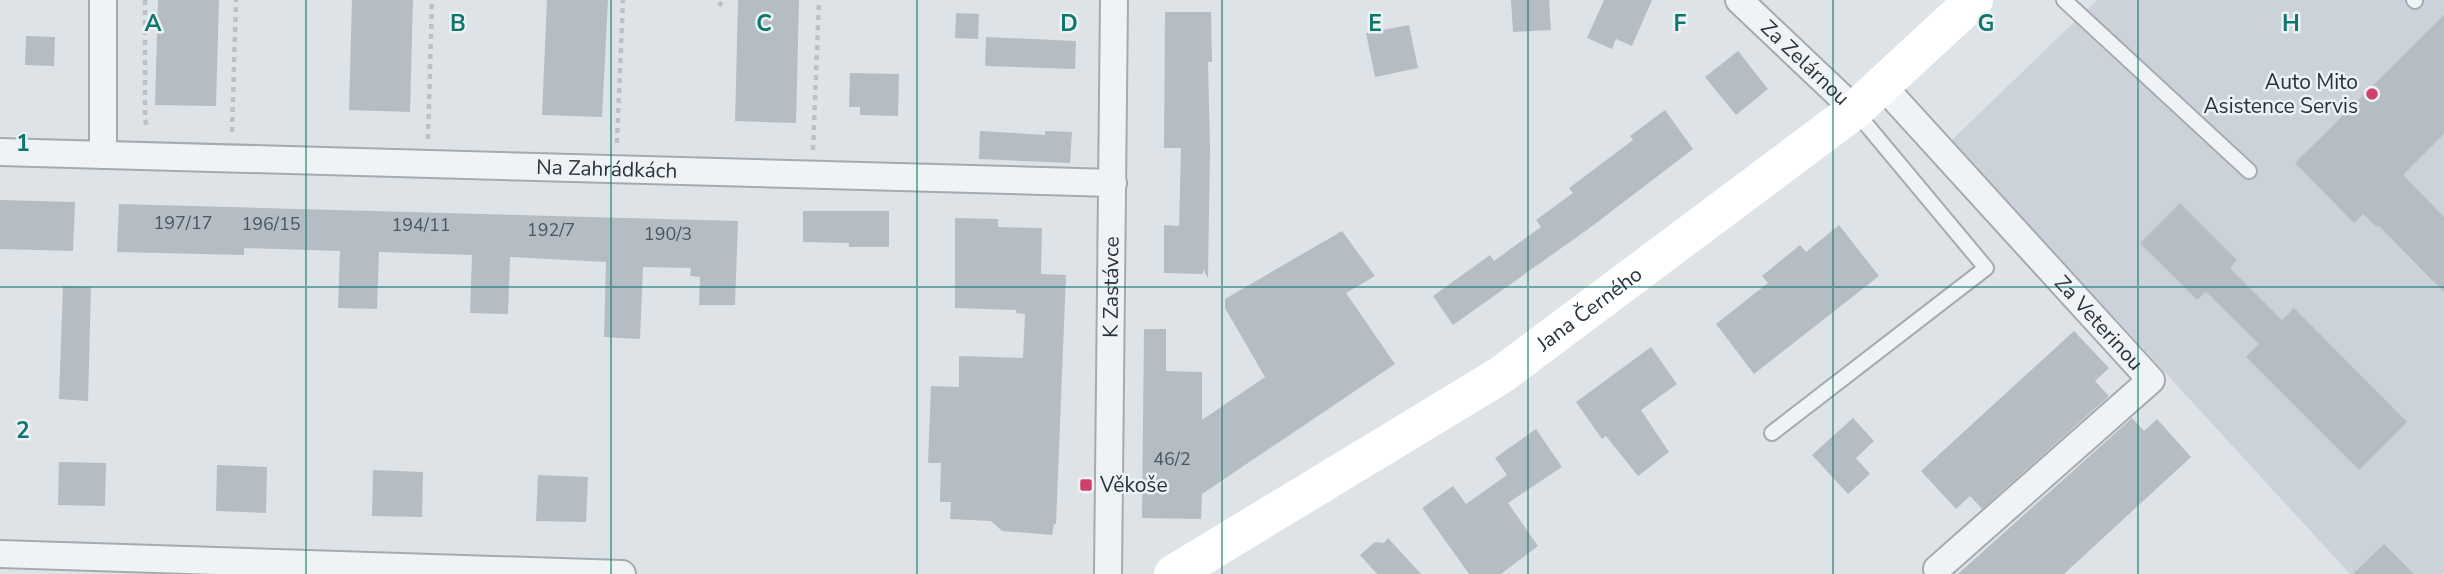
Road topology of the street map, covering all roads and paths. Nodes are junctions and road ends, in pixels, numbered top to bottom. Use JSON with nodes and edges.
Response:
{"nodes":[{"id":1,"x":103,"y":0,"type":"edge"},
{"id":2,"x":145,"y":0,"type":"edge"},
{"id":3,"x":236,"y":0,"type":"edge"},
{"id":4,"x":432,"y":0,"type":"edge"},
{"id":5,"x":623,"y":0,"type":"edge"},
{"id":6,"x":723,"y":0,"type":"edge"},
{"id":7,"x":819,"y":0,"type":"edge"},
{"id":8,"x":1114,"y":0,"type":"edge"},
{"id":9,"x":1974,"y":0,"type":"edge"},
{"id":10,"x":2064,"y":0,"type":"edge"},
{"id":11,"x":1754,"y":5,"type":"edge"},
{"id":12,"x":719,"y":6,"type":"dead end"},
{"id":13,"x":1868,"y":97,"type":"junction"},
{"id":14,"x":151,"y":131,"type":"dead end"},
{"id":15,"x":219,"y":134,"type":"dead end"},
{"id":16,"x":428,"y":144,"type":"dead end"},
{"id":17,"x":0,"y":152,"type":"edge"},
{"id":18,"x":616,"y":152,"type":"dead end"},
{"id":19,"x":103,"y":155,"type":"junction"},
{"id":20,"x":813,"y":160,"type":"dead end"},
{"id":21,"x":2249,"y":171,"type":"dead end"},
{"id":22,"x":1112,"y":183,"type":"junction"},
{"id":23,"x":1772,"y":433,"type":"dead end"},
{"id":24,"x":0,"y":554,"type":"edge"},
{"id":25,"x":1937,"y":569,"type":"dead end"},
{"id":26,"x":622,"y":574,"type":"edge"},
{"id":27,"x":1108,"y":574,"type":"edge"},
{"id":28,"x":1173,"y":574,"type":"edge"}],
"edges":[{"from":1,"to":19,"type":"street"},
{"from":2,"to":14,"type":"path"},
{"from":3,"to":15,"type":"path"},
{"from":4,"to":16,"type":"path"},
{"from":5,"to":18,"type":"path"},
{"from":6,"to":12,"type":"path"},
{"from":7,"to":20,"type":"path"},
{"from":8,"to":22,"type":"street","name":"K Zastávce"},
{"from":9,"to":13,"type":"street","name":"Jana Černého"},
{"from":10,"to":21,"type":"lane"},
{"from":11,"to":13,"type":"street","name":"Za Zelárnou"},
{"from":13,"to":23,"type":"lane"},
{"from":13,"to":25,"type":"street","name":"Za Veterinou"},
{"from":13,"to":28,"type":"street","name":"Jana Černého"},
{"from":17,"to":19,"type":"street","name":"Na Zahrádkách"},
{"from":19,"to":22,"type":"street","name":"Na Zahrádkách"},
{"from":22,"to":27,"type":"street","name":"K Zastávce"},
{"from":24,"to":26,"type":"street"}]}
